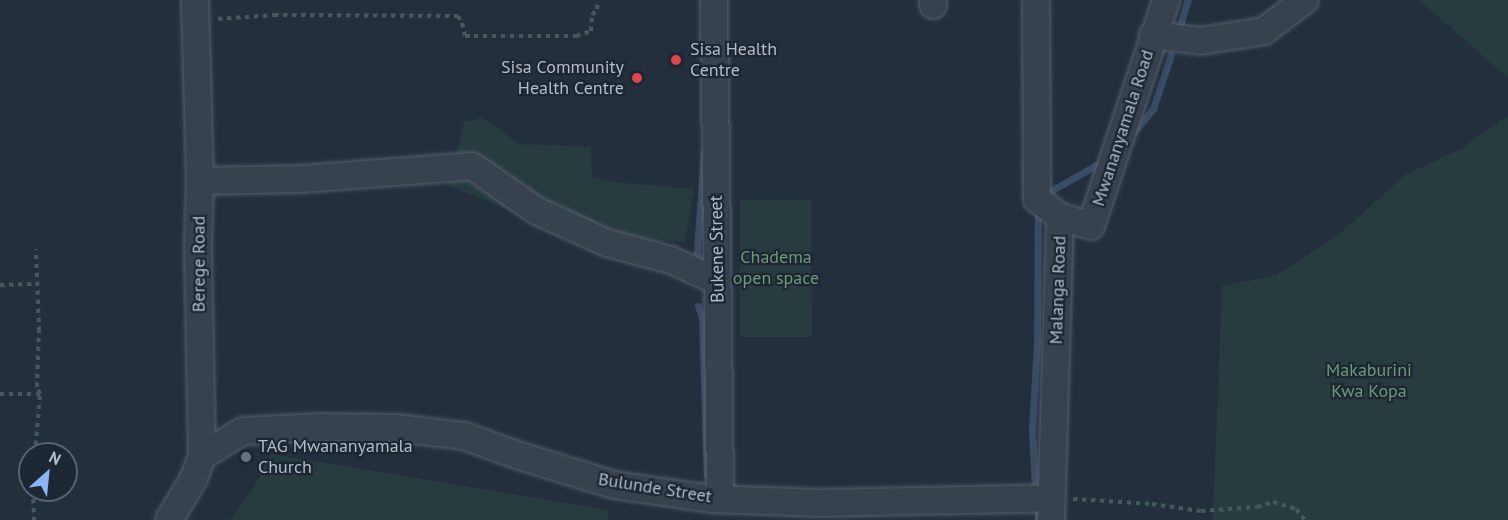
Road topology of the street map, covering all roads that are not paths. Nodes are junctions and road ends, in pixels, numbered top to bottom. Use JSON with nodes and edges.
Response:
{"nodes":[{"id":1,"x":195,"y":0,"type":"edge"},
{"id":2,"x":714,"y":0,"type":"edge"},
{"id":3,"x":1036,"y":0,"type":"edge"},
{"id":4,"x":1166,"y":0,"type":"edge"},
{"id":5,"x":1305,"y":0,"type":"edge"},
{"id":6,"x":1153,"y":35,"type":"junction"},
{"id":7,"x":200,"y":181,"type":"junction"},
{"id":8,"x":1060,"y":217,"type":"junction"},
{"id":9,"x":717,"y":281,"type":"junction"},
{"id":10,"x":202,"y":456,"type":"junction"},
{"id":11,"x":720,"y":498,"type":"junction"},
{"id":12,"x":1051,"y":509,"type":"edge"},
{"id":13,"x":170,"y":520,"type":"edge"}],
"edges":[{"from":1,"to":7,"type":"street","name":"Berege Road"},
{"from":2,"to":9,"type":"street","name":"Bukene Street"},
{"from":3,"to":8,"type":"street","name":"Malanga Road"},
{"from":4,"to":6,"type":"street","name":"Mwananyamala Road"},
{"from":5,"to":6,"type":"street"},
{"from":6,"to":8,"type":"street","name":"Mwananyamala Road"},
{"from":7,"to":9,"type":"street"},
{"from":7,"to":10,"type":"street","name":"Berege Road"},
{"from":8,"to":12,"type":"street","name":"Malanga Road"},
{"from":9,"to":11,"type":"street","name":"Bukene Street"},
{"from":10,"to":11,"type":"street","name":"Bulunde Street"},
{"from":10,"to":13,"type":"street","name":"Berege Road"},
{"from":11,"to":12,"type":"street","name":"Bulunde Street"}]}
